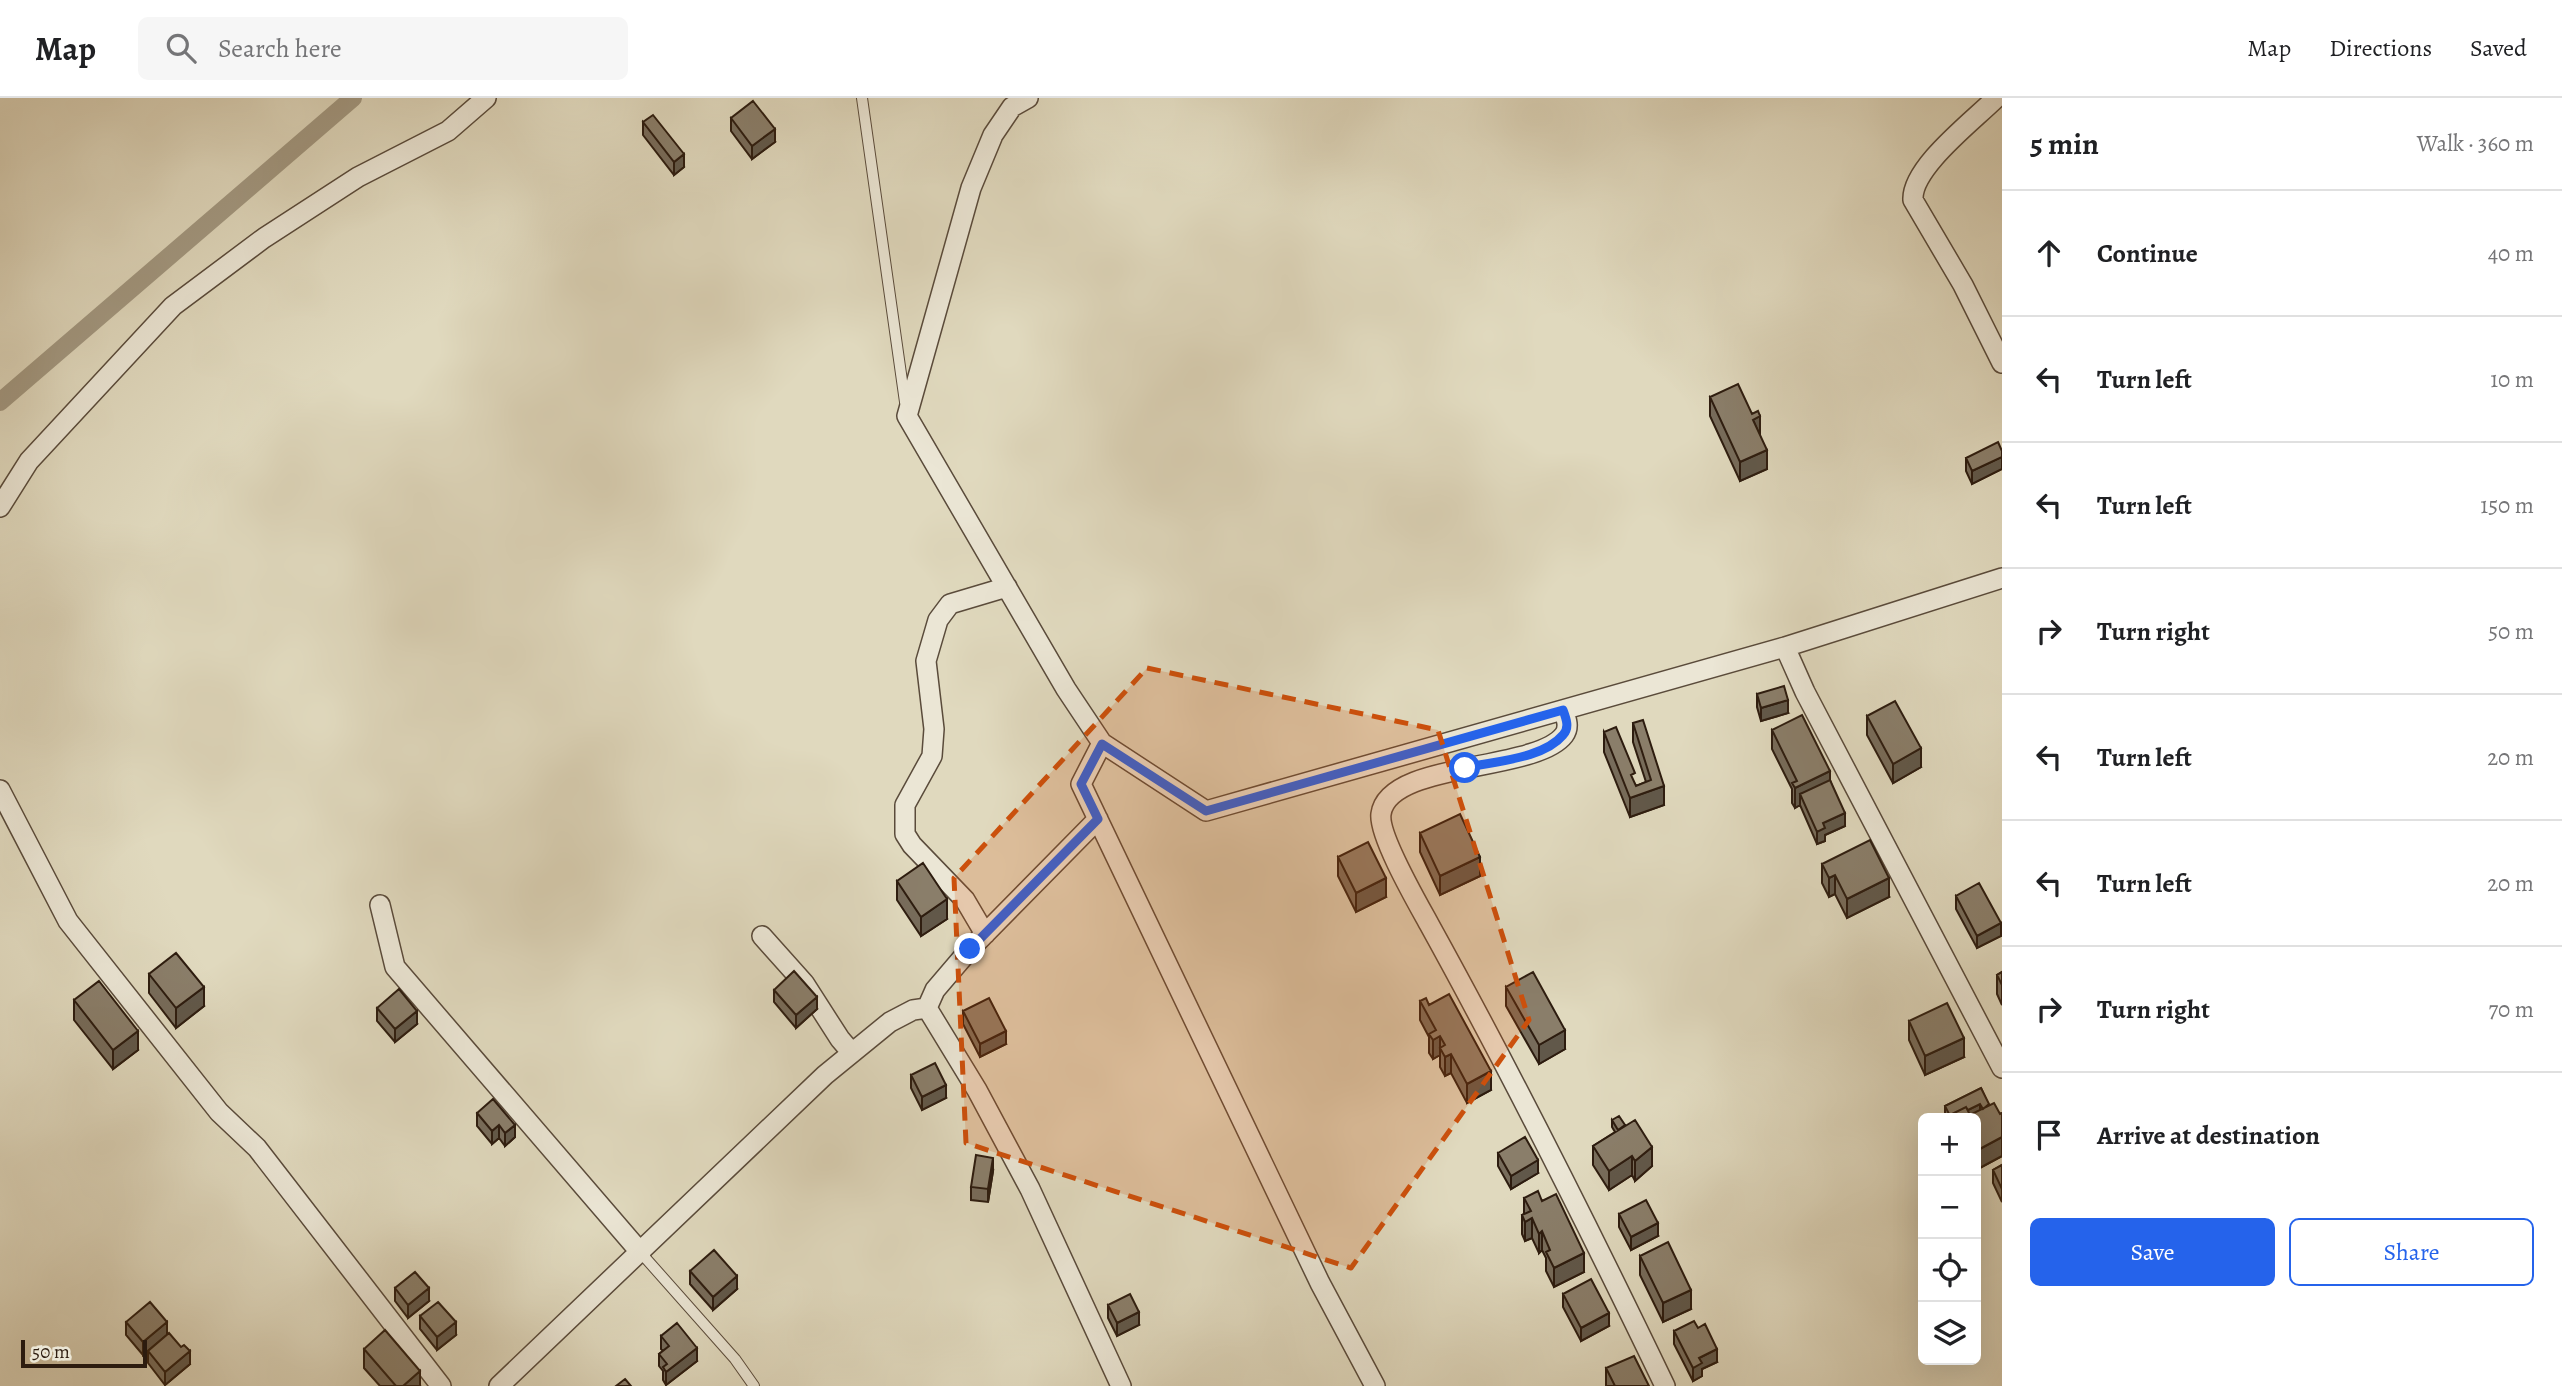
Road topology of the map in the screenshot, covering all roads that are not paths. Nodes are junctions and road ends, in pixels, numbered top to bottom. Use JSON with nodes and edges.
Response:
{"nodes":[{"id":1,"x":486,"y":98,"type":"edge"},
{"id":2,"x":862,"y":98,"type":"edge"},
{"id":3,"x":1028,"y":98,"type":"edge"},
{"id":4,"x":1996,"y":98,"type":"edge"},
{"id":5,"x":2002,"y":363,"type":"edge"},
{"id":6,"x":907,"y":416,"type":"junction"},
{"id":7,"x":0,"y":507,"type":"edge"},
{"id":8,"x":2002,"y":578,"type":"edge"},
{"id":9,"x":1007,"y":587,"type":"junction"},
{"id":10,"x":1785,"y":647,"type":"junction"},
{"id":11,"x":1563,"y":710,"type":"junction"},
{"id":12,"x":1102,"y":744,"type":"junction"},
{"id":13,"x":0,"y":790,"type":"edge"},
{"id":14,"x":1098,"y":819,"type":"junction"},
{"id":15,"x":380,"y":905,"type":"dead end"},
{"id":16,"x":985,"y":934,"type":"junction"},
{"id":17,"x":762,"y":936,"type":"dead end"},
{"id":18,"x":927,"y":1008,"type":"junction"},
{"id":19,"x":852,"y":1053,"type":"junction"},
{"id":20,"x":2002,"y":1068,"type":"edge"},
{"id":21,"x":641,"y":1252,"type":"junction"},
{"id":22,"x":441,"y":1386,"type":"edge"},
{"id":23,"x":499,"y":1386,"type":"edge"},
{"id":24,"x":754,"y":1386,"type":"edge"},
{"id":25,"x":1121,"y":1386,"type":"edge"},
{"id":26,"x":1375,"y":1386,"type":"edge"},
{"id":27,"x":1665,"y":1386,"type":"edge"}],
"edges":[{"from":1,"to":7,"type":"street"},
{"from":2,"to":6,"type":"lane"},
{"from":3,"to":6,"type":"street"},
{"from":4,"to":5,"type":"street"},
{"from":6,"to":9,"type":"street"},
{"from":8,"to":10,"type":"street"},
{"from":9,"to":12,"type":"street"},
{"from":9,"to":16,"type":"street"},
{"from":10,"to":11,"type":"street"},
{"from":10,"to":20,"type":"street"},
{"from":11,"to":12,"type":"street"},
{"from":11,"to":27,"type":"street"},
{"from":12,"to":14,"type":"street"},
{"from":13,"to":22,"type":"street"},
{"from":14,"to":16,"type":"street"},
{"from":14,"to":26,"type":"street"},
{"from":15,"to":21,"type":"street"},
{"from":16,"to":18,"type":"street"},
{"from":17,"to":19,"type":"street"},
{"from":18,"to":19,"type":"street"},
{"from":18,"to":25,"type":"street"},
{"from":19,"to":21,"type":"street"},
{"from":21,"to":23,"type":"street"},
{"from":21,"to":24,"type":"lane"}]}
